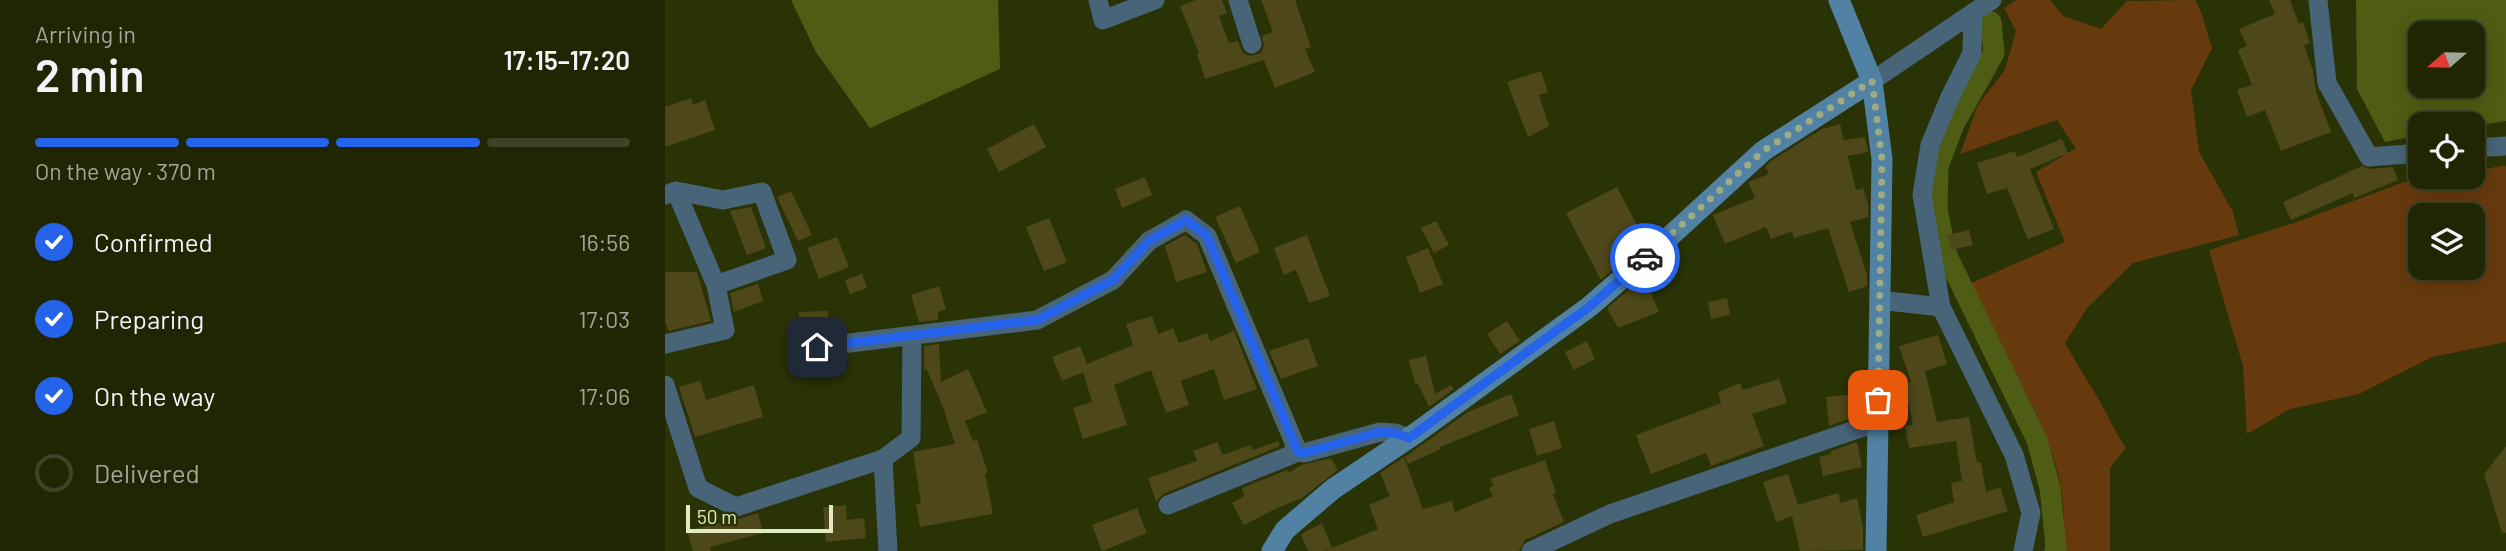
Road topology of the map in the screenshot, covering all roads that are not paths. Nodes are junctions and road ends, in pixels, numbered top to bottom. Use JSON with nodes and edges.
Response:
{"nodes":[{"id":1,"x":1098,"y":0,"type":"edge"},
{"id":2,"x":1155,"y":0,"type":"edge"},
{"id":3,"x":1238,"y":0,"type":"edge"},
{"id":4,"x":1839,"y":0,"type":"edge"},
{"id":5,"x":1993,"y":0,"type":"edge"},
{"id":6,"x":2318,"y":0,"type":"edge"},
{"id":7,"x":1973,"y":15,"type":"junction"},
{"id":8,"x":1252,"y":44,"type":"dead end"},
{"id":9,"x":1872,"y":81,"type":"junction"},
{"id":10,"x":2506,"y":146,"type":"edge"},
{"id":11,"x":2485,"y":147,"type":"edge"},
{"id":12,"x":2408,"y":154,"type":"edge"},
{"id":13,"x":671,"y":193,"type":"edge"},
{"id":14,"x":716,"y":285,"type":"junction"},
{"id":15,"x":1879,"y":300,"type":"junction"},
{"id":16,"x":1941,"y":307,"type":"junction"},
{"id":17,"x":912,"y":337,"type":"junction"},
{"id":18,"x":665,"y":344,"type":"edge"},
{"id":19,"x":817,"y":347,"type":"dead end"},
{"id":20,"x":665,"y":385,"type":"edge"},
{"id":21,"x":1878,"y":422,"type":"junction"},
{"id":22,"x":1409,"y":438,"type":"junction"},
{"id":23,"x":1298,"y":452,"type":"junction"},
{"id":24,"x":883,"y":459,"type":"junction"},
{"id":25,"x":1168,"y":505,"type":"dead end"},
{"id":26,"x":888,"y":551,"type":"edge"},
{"id":27,"x":1272,"y":551,"type":"edge"},
{"id":28,"x":1531,"y":551,"type":"edge"},
{"id":29,"x":1876,"y":551,"type":"edge"},
{"id":30,"x":2023,"y":551,"type":"edge"}],
"edges":[{"from":1,"to":2,"type":"street"},
{"from":3,"to":8,"type":"street"},
{"from":4,"to":9,"type":"street"},
{"from":5,"to":7,"type":"street"},
{"from":6,"to":12,"type":"street"},
{"from":7,"to":9,"type":"street"},
{"from":7,"to":16,"type":"street"},
{"from":9,"to":15,"type":"street"},
{"from":9,"to":22,"type":"street"},
{"from":10,"to":11,"type":"street"},
{"from":13,"to":14,"type":"street"},
{"from":13,"to":14,"type":"street"},
{"from":14,"to":18,"type":"street"},
{"from":15,"to":16,"type":"street"},
{"from":15,"to":21,"type":"street"},
{"from":16,"to":30,"type":"street"},
{"from":17,"to":19,"type":"street"},
{"from":17,"to":23,"type":"street"},
{"from":17,"to":24,"type":"street"},
{"from":20,"to":24,"type":"street"},
{"from":21,"to":28,"type":"street"},
{"from":21,"to":29,"type":"street"},
{"from":22,"to":23,"type":"street"},
{"from":22,"to":27,"type":"street"},
{"from":23,"to":25,"type":"street"},
{"from":24,"to":26,"type":"street"}]}
